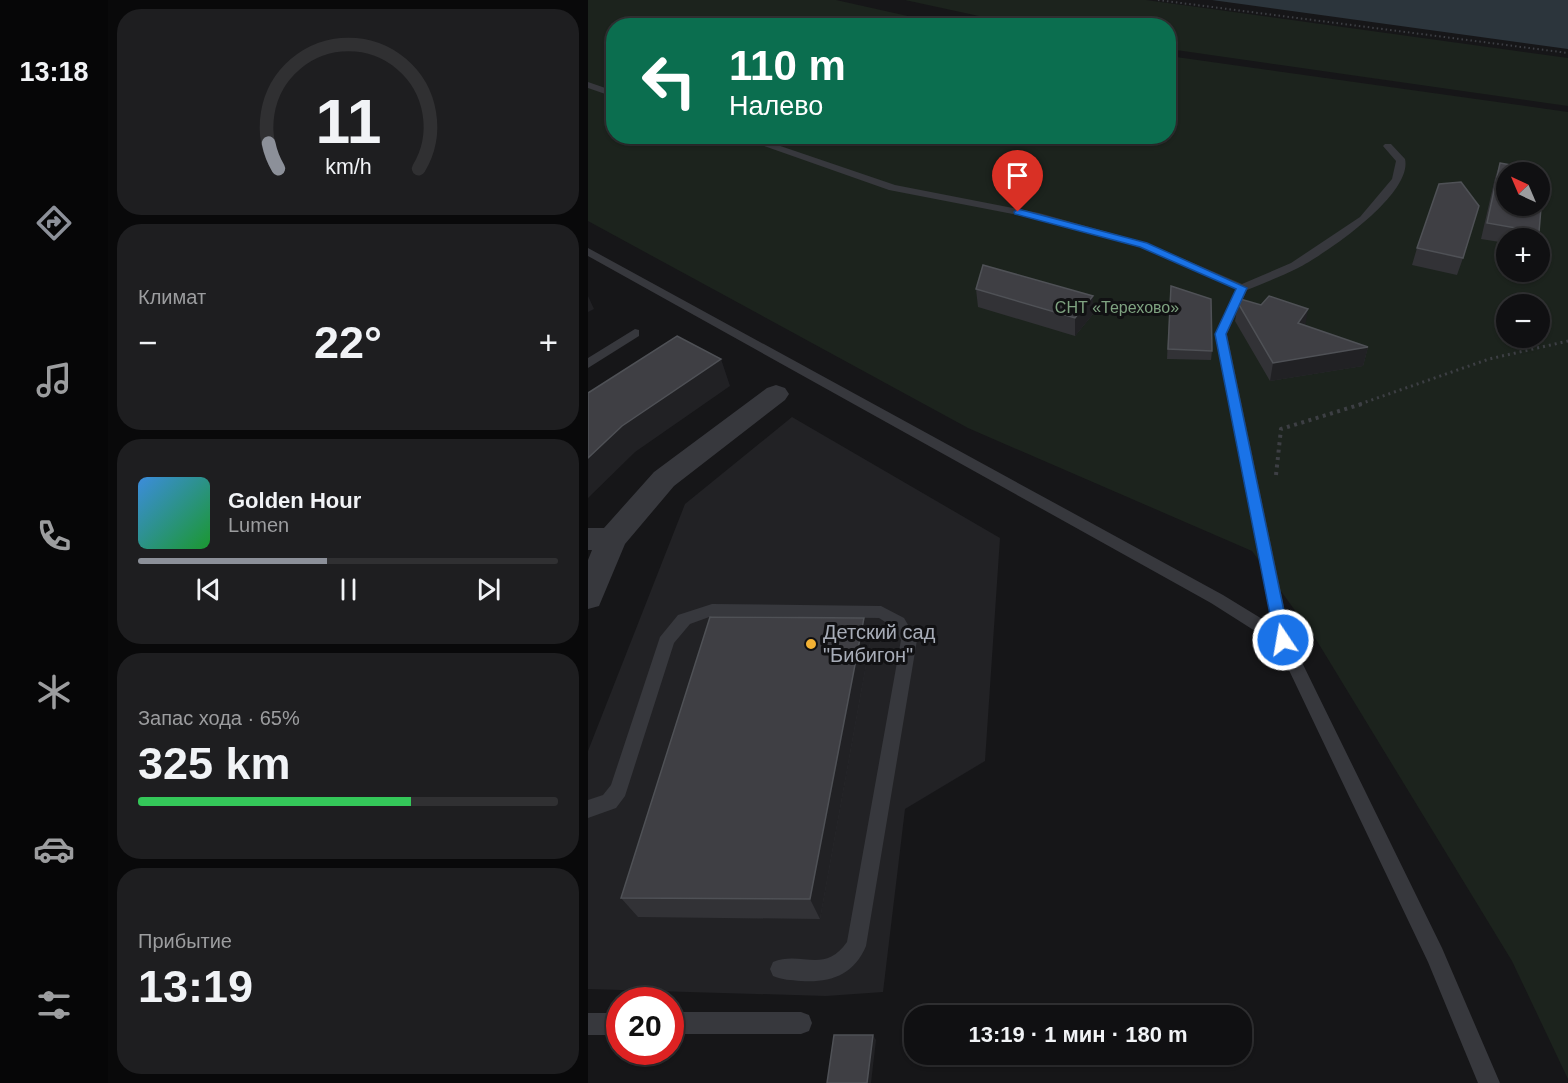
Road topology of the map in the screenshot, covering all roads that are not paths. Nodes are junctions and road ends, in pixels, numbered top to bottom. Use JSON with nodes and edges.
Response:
{"nodes":[{"id":1,"x":588,"y":85,"type":"edge"},
{"id":2,"x":606,"y":91,"type":"edge"},
{"id":3,"x":763,"y":144,"type":"edge"},
{"id":4,"x":1388,"y":146,"type":"dead end"},
{"id":5,"x":588,"y":251,"type":"edge"},
{"id":6,"x":1242,"y":288,"type":"junction"},
{"id":7,"x":635,"y":333,"type":"dead end"},
{"id":8,"x":588,"y":364,"type":"edge"},
{"id":9,"x":776,"y":394,"type":"dead end"},
{"id":10,"x":600,"y":539,"type":"edge"},
{"id":11,"x":588,"y":597,"type":"edge"},
{"id":12,"x":1283,"y":640,"type":"junction"},
{"id":13,"x":588,"y":809,"type":"edge"},
{"id":14,"x":780,"y":969,"type":"dead end"},
{"id":15,"x":684,"y":1023,"type":"edge"},
{"id":16,"x":801,"y":1023,"type":"dead end"},
{"id":17,"x":588,"y":1024,"type":"edge"},
{"id":18,"x":606,"y":1024,"type":"edge"},
{"id":19,"x":1489,"y":1083,"type":"edge"}],
"edges":[{"from":1,"to":2,"type":"lane"},
{"from":3,"to":6,"type":"lane"},
{"from":4,"to":6,"type":"lane"},
{"from":5,"to":12,"type":"lane"},
{"from":6,"to":12,"type":"lane"},
{"from":7,"to":8,"type":"lane"},
{"from":9,"to":10,"type":"street"},
{"from":10,"to":11,"type":"street"},
{"from":12,"to":19,"type":"lane"},
{"from":13,"to":14,"type":"lane"},
{"from":15,"to":16,"type":"lane"},
{"from":17,"to":18,"type":"lane"}]}
